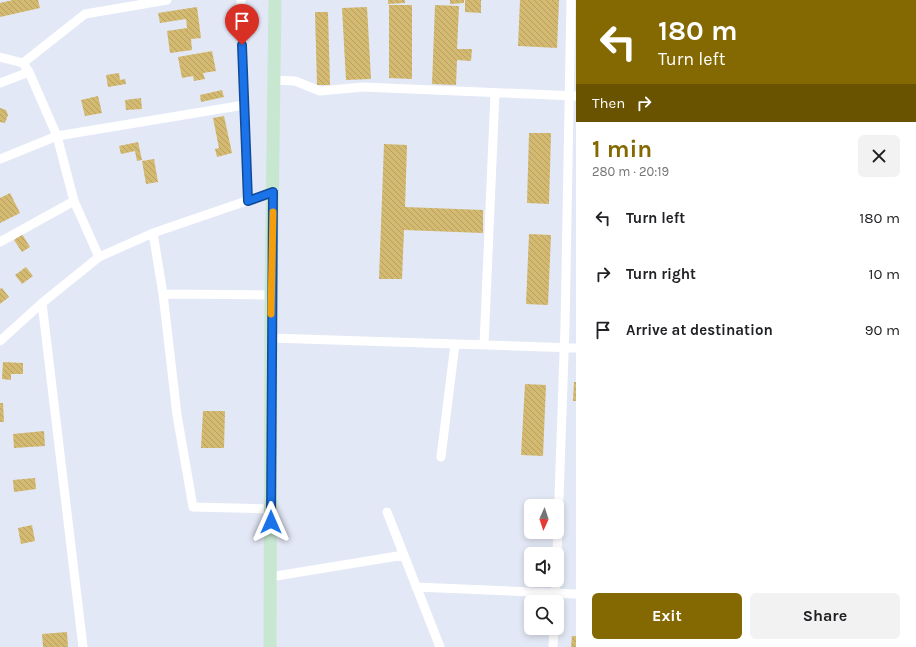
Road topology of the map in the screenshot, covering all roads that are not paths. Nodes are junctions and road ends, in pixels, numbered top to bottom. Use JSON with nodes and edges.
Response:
{"nodes":[{"id":1,"x":167,"y":0,"type":"edge"},
{"id":2,"x":241,"y":0,"type":"edge"},
{"id":3,"x":274,"y":0,"type":"edge"},
{"id":4,"x":571,"y":0,"type":"edge"},
{"id":5,"x":0,"y":57,"type":"edge"},
{"id":6,"x":23,"y":63,"type":"junction"},
{"id":7,"x":29,"y":72,"type":"junction"},
{"id":8,"x":274,"y":80,"type":"junction"},
{"id":9,"x":0,"y":83,"type":"edge"},
{"id":10,"x":495,"y":93,"type":"junction"},
{"id":11,"x":572,"y":96,"type":"edge"},
{"id":12,"x":244,"y":105,"type":"junction"},
{"id":13,"x":57,"y":136,"type":"junction"},
{"id":14,"x":0,"y":159,"type":"edge"},
{"id":15,"x":273,"y":192,"type":"junction"},
{"id":16,"x":74,"y":201,"type":"junction"},
{"id":17,"x":248,"y":201,"type":"junction"},
{"id":18,"x":153,"y":233,"type":"junction"},
{"id":19,"x":0,"y":242,"type":"edge"},
{"id":20,"x":99,"y":256,"type":"junction"},
{"id":21,"x":163,"y":294,"type":"junction"},
{"id":22,"x":271,"y":296,"type":"junction"},
{"id":23,"x":42,"y":303,"type":"junction"},
{"id":24,"x":271,"y":338,"type":"junction"},
{"id":25,"x":0,"y":341,"type":"edge"},
{"id":26,"x":455,"y":344,"type":"junction"},
{"id":27,"x":484,"y":345,"type":"junction"},
{"id":28,"x":564,"y":348,"type":"junction"},
{"id":29,"x":576,"y":348,"type":"edge"},
{"id":30,"x":441,"y":457,"type":"dead end"},
{"id":31,"x":271,"y":509,"type":"junction"},
{"id":32,"x":388,"y":512,"type":"dead end"},
{"id":33,"x":557,"y":547,"type":"edge"},
{"id":34,"x":404,"y":555,"type":"junction"},
{"id":35,"x":270,"y":576,"type":"junction"},
{"id":36,"x":416,"y":587,"type":"junction"},
{"id":37,"x":576,"y":594,"type":"edge"},
{"id":38,"x":527,"y":595,"type":"edge"},
{"id":39,"x":564,"y":596,"type":"edge"},
{"id":40,"x":554,"y":635,"type":"edge"},
{"id":41,"x":83,"y":647,"type":"edge"},
{"id":42,"x":270,"y":647,"type":"edge"},
{"id":43,"x":440,"y":647,"type":"edge"},
{"id":44,"x":553,"y":647,"type":"edge"}],
"edges":[{"from":1,"to":6,"type":"street"},
{"from":2,"to":12,"type":"street"},
{"from":3,"to":8,"type":"main road"},
{"from":4,"to":11,"type":"street"},
{"from":5,"to":6,"type":"street"},
{"from":6,"to":7,"type":"street"},
{"from":7,"to":9,"type":"street"},
{"from":7,"to":13,"type":"street"},
{"from":8,"to":10,"type":"street"},
{"from":8,"to":15,"type":"main road"},
{"from":10,"to":11,"type":"street"},
{"from":10,"to":27,"type":"street"},
{"from":11,"to":28,"type":"street"},
{"from":12,"to":13,"type":"street"},
{"from":12,"to":17,"type":"street"},
{"from":13,"to":14,"type":"street"},
{"from":13,"to":16,"type":"street"},
{"from":15,"to":17,"type":"street"},
{"from":15,"to":22,"type":"main road"},
{"from":16,"to":19,"type":"street"},
{"from":16,"to":20,"type":"street"},
{"from":17,"to":18,"type":"street"},
{"from":18,"to":20,"type":"street"},
{"from":18,"to":21,"type":"street"},
{"from":20,"to":23,"type":"street"},
{"from":21,"to":22,"type":"street"},
{"from":21,"to":31,"type":"street"},
{"from":22,"to":24,"type":"main road"},
{"from":23,"to":25,"type":"street"},
{"from":23,"to":41,"type":"street"},
{"from":24,"to":26,"type":"street"},
{"from":24,"to":31,"type":"main road"},
{"from":26,"to":27,"type":"street"},
{"from":26,"to":30,"type":"street"},
{"from":27,"to":28,"type":"street"},
{"from":28,"to":29,"type":"street"},
{"from":28,"to":33,"type":"street"},
{"from":31,"to":35,"type":"main road"},
{"from":32,"to":34,"type":"street"},
{"from":34,"to":35,"type":"street"},
{"from":34,"to":36,"type":"street"},
{"from":35,"to":42,"type":"main road"},
{"from":36,"to":38,"type":"street"},
{"from":36,"to":43,"type":"street"},
{"from":37,"to":39,"type":"street"},
{"from":40,"to":44,"type":"street"}]}
